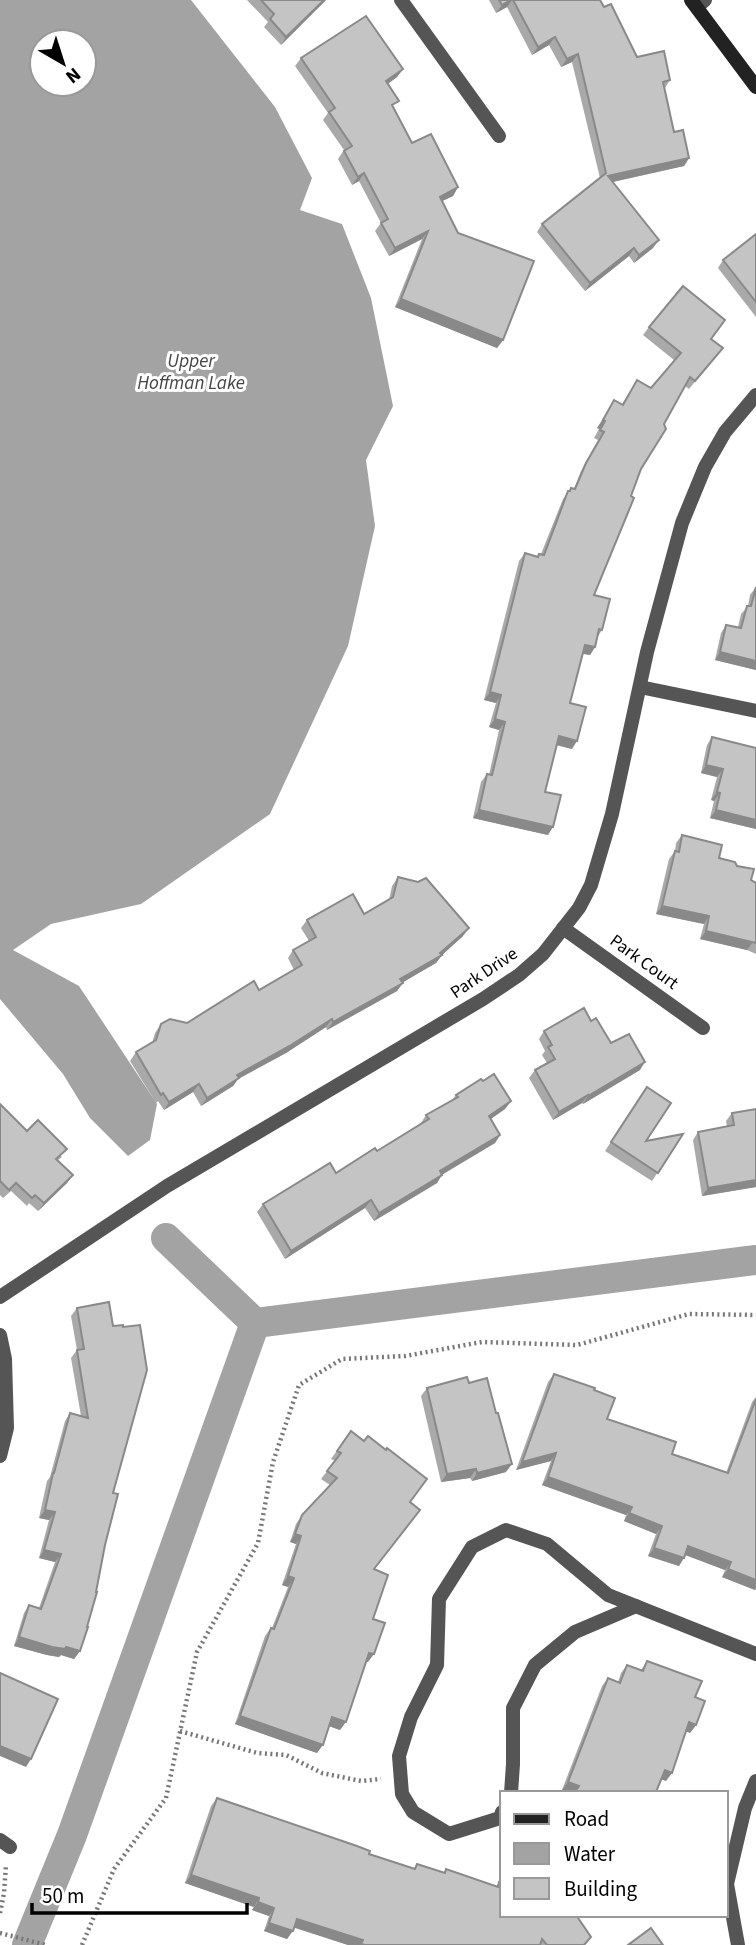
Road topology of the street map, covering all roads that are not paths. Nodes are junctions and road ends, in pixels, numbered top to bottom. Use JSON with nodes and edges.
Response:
{"nodes":[{"id":1,"x":401,"y":0,"type":"edge"},
{"id":2,"x":698,"y":2,"type":"edge"},
{"id":3,"x":756,"y":87,"type":"edge"},
{"id":4,"x":499,"y":136,"type":"dead end"},
{"id":5,"x":756,"y":395,"type":"edge"},
{"id":6,"x":640,"y":687,"type":"junction"},
{"id":7,"x":756,"y":711,"type":"edge"},
{"id":8,"x":563,"y":928,"type":"junction"},
{"id":9,"x":703,"y":1028,"type":"dead end"},
{"id":10,"x":0,"y":1297,"type":"edge"},
{"id":11,"x":0,"y":1335,"type":"edge"},
{"id":12,"x":0,"y":1456,"type":"edge"},
{"id":13,"x":636,"y":1606,"type":"junction"},
{"id":14,"x":756,"y":1654,"type":"edge"},
{"id":15,"x":756,"y":1781,"type":"edge"},
{"id":16,"x":511,"y":1791,"type":"edge"},
{"id":17,"x":500,"y":1816,"type":"edge"},
{"id":18,"x":728,"y":1880,"type":"edge"},
{"id":19,"x":728,"y":1890,"type":"edge"},
{"id":20,"x":738,"y":1945,"type":"edge"}],
"edges":[{"from":1,"to":4,"type":"street"},
{"from":2,"to":3,"type":"street"},
{"from":5,"to":6,"type":"street","name":"Park Drive"},
{"from":6,"to":7,"type":"street"},
{"from":6,"to":8,"type":"street","name":"Park Drive"},
{"from":8,"to":9,"type":"street","name":"Park Court"},
{"from":8,"to":10,"type":"street","name":"Park Drive"},
{"from":11,"to":12,"type":"street"},
{"from":13,"to":14,"type":"street"},
{"from":13,"to":16,"type":"street"},
{"from":13,"to":17,"type":"street"},
{"from":15,"to":18,"type":"street"},
{"from":19,"to":20,"type":"street"}]}
